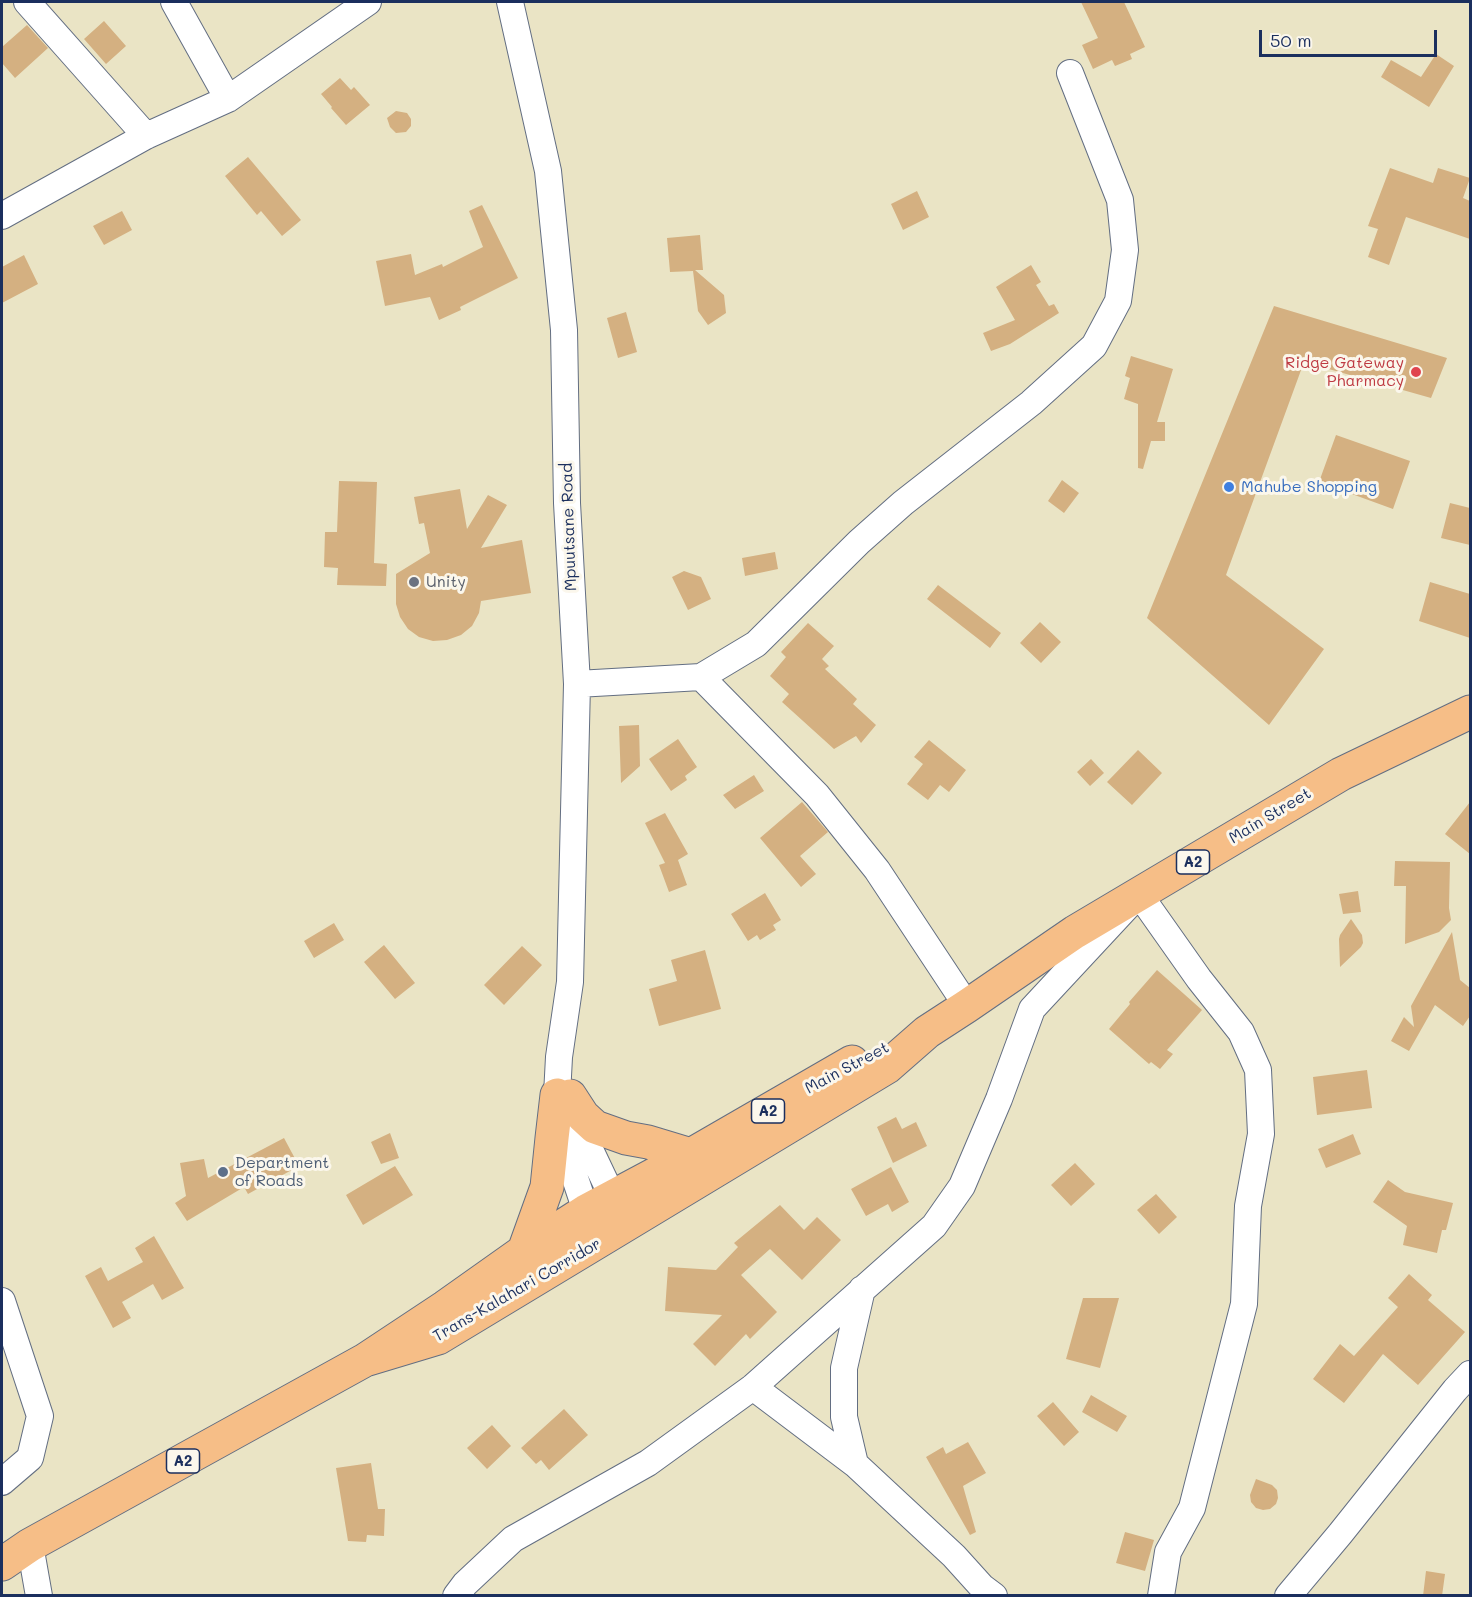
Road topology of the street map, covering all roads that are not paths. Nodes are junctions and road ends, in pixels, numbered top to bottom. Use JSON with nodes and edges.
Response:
{"nodes":[{"id":1,"x":27,"y":2,"type":"edge"},
{"id":2,"x":174,"y":2,"type":"edge"},
{"id":3,"x":368,"y":2,"type":"edge"},
{"id":4,"x":510,"y":2,"type":"edge"},
{"id":5,"x":1070,"y":72,"type":"dead end"},
{"id":6,"x":228,"y":99,"type":"junction"},
{"id":7,"x":146,"y":136,"type":"junction"},
{"id":8,"x":2,"y":216,"type":"edge"},
{"id":9,"x":701,"y":677,"type":"junction"},
{"id":10,"x":577,"y":684,"type":"junction"},
{"id":11,"x":1470,"y":712,"type":"edge"},
{"id":12,"x":1139,"y":894,"type":"junction"},
{"id":13,"x":967,"y":1006,"type":"junction"},
{"id":14,"x":927,"y":1032,"type":"junction"},
{"id":15,"x":564,"y":1096,"type":"junction"},
{"id":16,"x":691,"y":1155,"type":"junction"},
{"id":17,"x":599,"y":1204,"type":"junction"},
{"id":18,"x":631,"y":1223,"type":"junction"},
{"id":19,"x":600,"y":1241,"type":"junction"},
{"id":20,"x":524,"y":1251,"type":"junction"},
{"id":21,"x":861,"y":1289,"type":"junction"},
{"id":22,"x":2,"y":1301,"type":"edge"},
{"id":23,"x":10,"y":1346,"type":"edge"},
{"id":24,"x":365,"y":1360,"type":"junction"},
{"id":25,"x":1470,"y":1374,"type":"edge"},
{"id":26,"x":753,"y":1387,"type":"junction"},
{"id":27,"x":855,"y":1464,"type":"junction"},
{"id":28,"x":2,"y":1482,"type":"edge"},
{"id":29,"x":30,"y":1545,"type":"junction"},
{"id":30,"x":2,"y":1564,"type":"edge"},
{"id":31,"x":39,"y":1596,"type":"edge"},
{"id":32,"x":456,"y":1596,"type":"edge"},
{"id":33,"x":994,"y":1596,"type":"edge"},
{"id":34,"x":1161,"y":1596,"type":"edge"},
{"id":35,"x":1288,"y":1596,"type":"edge"}],
"edges":[{"from":1,"to":7,"type":"street"},
{"from":2,"to":6,"type":"street"},
{"from":3,"to":6,"type":"street"},
{"from":4,"to":10,"type":"street","name":"Mpuutsane Road"},
{"from":5,"to":9,"type":"street"},
{"from":6,"to":7,"type":"street"},
{"from":7,"to":8,"type":"street"},
{"from":9,"to":10,"type":"street"},
{"from":9,"to":13,"type":"street"},
{"from":10,"to":15,"type":"street","name":"Mpuutsane Road"},
{"from":11,"to":12,"type":"highway","name":"Main Street","number":"A2"},
{"from":12,"to":13,"type":"highway","name":"Main Street","number":"A2"},
{"from":12,"to":21,"type":"street"},
{"from":12,"to":34,"type":"street"},
{"from":13,"to":14,"type":"highway","name":"Main Street","number":"A2"},
{"from":14,"to":16,"type":"highway","name":"Main Street","number":"A2"},
{"from":14,"to":18,"type":"highway","name":"Main Street","number":"A2"},
{"from":15,"to":16,"type":"highway"},
{"from":15,"to":17,"type":"street","name":"Mpuutsane Road"},
{"from":15,"to":20,"type":"highway"},
{"from":16,"to":17,"type":"highway","name":"Main Street","number":"A2"},
{"from":17,"to":18,"type":"street","name":"Mpuutsane Road"},
{"from":17,"to":19,"type":"street","name":"Mpuutsane Road"},
{"from":17,"to":20,"type":"highway","name":"Trans-Kalahari Corridor","number":"A2"},
{"from":18,"to":19,"type":"highway","name":"Trans-Kalahari Corridor","number":"A2"},
{"from":19,"to":24,"type":"highway","name":"Trans-Kalahari Corridor","number":"A2"},
{"from":20,"to":24,"type":"highway","name":"Trans-Kalahari Corridor","number":"A2"},
{"from":21,"to":26,"type":"street"},
{"from":21,"to":27,"type":"street"},
{"from":22,"to":23,"type":"street"},
{"from":23,"to":28,"type":"street"},
{"from":24,"to":29,"type":"highway","name":"Trans-Kalahari Corridor","number":"A2"},
{"from":25,"to":35,"type":"street"},
{"from":26,"to":27,"type":"street"},
{"from":26,"to":32,"type":"street"},
{"from":27,"to":33,"type":"street"},
{"from":29,"to":30,"type":"highway","name":"Trans-Kalahari Corridor","number":"A2"},
{"from":29,"to":31,"type":"street"}]}
